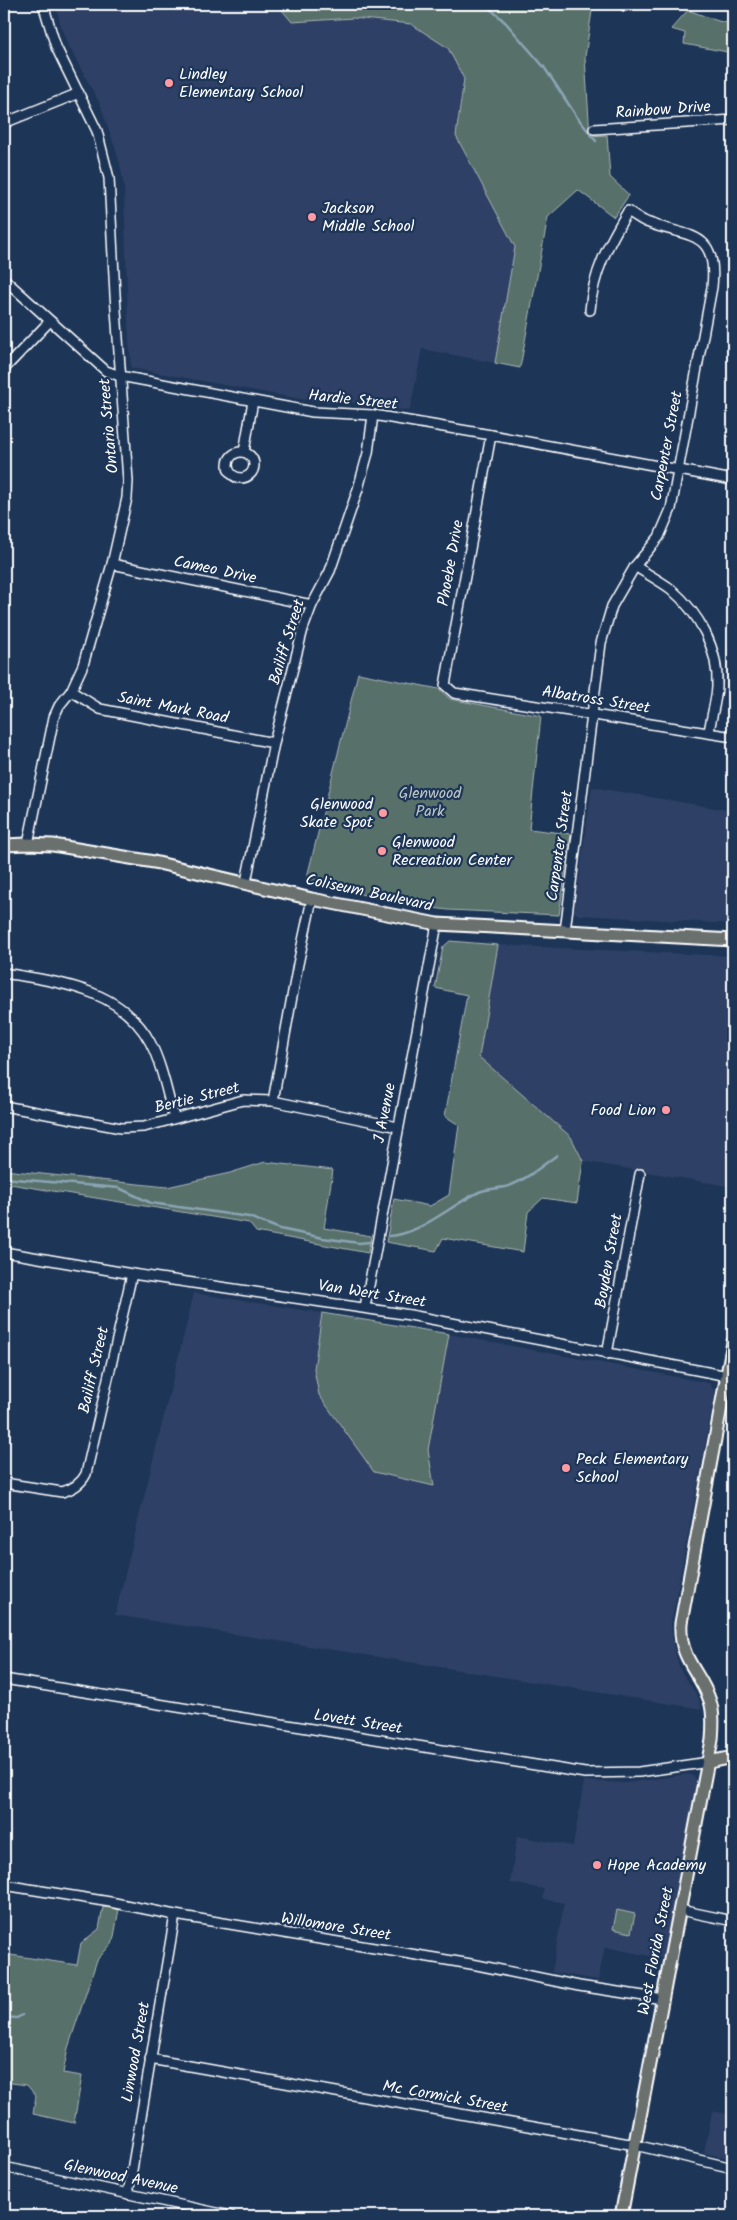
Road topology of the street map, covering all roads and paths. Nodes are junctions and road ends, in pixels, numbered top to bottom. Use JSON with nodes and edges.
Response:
{"nodes":[{"id":1,"x":43,"y":4,"type":"edge"},
{"id":2,"x":79,"y":93,"type":"junction"},
{"id":3,"x":733,"y":120,"type":"edge"},
{"id":4,"x":4,"y":123,"type":"edge"},
{"id":5,"x":594,"y":129,"type":"dead end"},
{"id":6,"x":4,"y":279,"type":"edge"},
{"id":7,"x":590,"y":310,"type":"dead end"},
{"id":8,"x":49,"y":322,"type":"junction"},
{"id":9,"x":4,"y":369,"type":"edge"},
{"id":10,"x":120,"y":376,"type":"junction"},
{"id":11,"x":253,"y":401,"type":"junction"},
{"id":12,"x":373,"y":415,"type":"junction"},
{"id":13,"x":491,"y":435,"type":"junction"},
{"id":14,"x":244,"y":452,"type":"dead end"},
{"id":15,"x":678,"y":470,"type":"junction"},
{"id":16,"x":733,"y":480,"type":"edge"},
{"id":17,"x":112,"y":564,"type":"junction"},
{"id":18,"x":636,"y":566,"type":"junction"},
{"id":19,"x":312,"y":605,"type":"junction"},
{"id":20,"x":71,"y":691,"type":"junction"},
{"id":21,"x":454,"y":693,"type":"joint"},
{"id":22,"x":593,"y":714,"type":"junction"},
{"id":23,"x":709,"y":732,"type":"junction"},
{"id":24,"x":733,"y":737,"type":"edge"},
{"id":25,"x":274,"y":743,"type":"junction"},
{"id":26,"x":28,"y":844,"type":"junction"},
{"id":27,"x":4,"y":845,"type":"edge"},
{"id":28,"x":246,"y":882,"type":"junction"},
{"id":29,"x":312,"y":899,"type":"junction"},
{"id":30,"x":437,"y":924,"type":"junction"},
{"id":31,"x":565,"y":931,"type":"junction"},
{"id":32,"x":733,"y":940,"type":"edge"},
{"id":33,"x":4,"y":973,"type":"edge"},
{"id":34,"x":273,"y":1101,"type":"junction"},
{"id":35,"x":4,"y":1106,"type":"edge"},
{"id":36,"x":174,"y":1118,"type":"junction"},
{"id":37,"x":398,"y":1127,"type":"junction"},
{"id":38,"x":640,"y":1174,"type":"dead end"},
{"id":39,"x":4,"y":1252,"type":"edge"},
{"id":40,"x":132,"y":1274,"type":"junction"},
{"id":41,"x":365,"y":1307,"type":"junction"},
{"id":42,"x":733,"y":1342,"type":"edge"},
{"id":43,"x":607,"y":1354,"type":"junction"},
{"id":44,"x":730,"y":1377,"type":"edge"},
{"id":45,"x":4,"y":1482,"type":"edge"},
{"id":46,"x":4,"y":1679,"type":"edge"},
{"id":47,"x":733,"y":1758,"type":"edge"},
{"id":48,"x":709,"y":1762,"type":"junction"},
{"id":49,"x":4,"y":1885,"type":"edge"},
{"id":50,"x":680,"y":1910,"type":"junction"},
{"id":51,"x":175,"y":1915,"type":"junction"},
{"id":52,"x":733,"y":1921,"type":"edge"},
{"id":53,"x":663,"y":1999,"type":"junction"},
{"id":54,"x":150,"y":2059,"type":"junction"},
{"id":55,"x":635,"y":2145,"type":"junction"},
{"id":56,"x":4,"y":2168,"type":"edge"},
{"id":57,"x":733,"y":2168,"type":"edge"},
{"id":58,"x":128,"y":2194,"type":"junction"},
{"id":59,"x":231,"y":2216,"type":"edge"},
{"id":60,"x":621,"y":2216,"type":"edge"}],
"edges":[{"from":1,"to":2,"type":"street","name":"Ontario Street"},
{"from":2,"to":4,"type":"street"},
{"from":2,"to":10,"type":"street","name":"Ontario Street"},
{"from":3,"to":5,"type":"street","name":"Rainbow Drive"},
{"from":6,"to":8,"type":"street","name":"Hardie Street"},
{"from":7,"to":15,"type":"street","name":"Carpenter Street"},
{"from":8,"to":9,"type":"street"},
{"from":8,"to":10,"type":"street","name":"Hardie Street"},
{"from":10,"to":11,"type":"street","name":"Hardie Street"},
{"from":10,"to":17,"type":"street","name":"Ontario Street"},
{"from":11,"to":12,"type":"street","name":"Hardie Street"},
{"from":11,"to":14,"type":"street"},
{"from":12,"to":13,"type":"street","name":"Hardie Street"},
{"from":12,"to":19,"type":"street","name":"Bailiff Street"},
{"from":13,"to":15,"type":"street","name":"Hardie Street"},
{"from":13,"to":21,"type":"street","name":"Phoebe Drive"},
{"from":15,"to":16,"type":"street","name":"Hardie Street"},
{"from":15,"to":18,"type":"street","name":"Carpenter Street"},
{"from":17,"to":19,"type":"street","name":"Cameo Drive"},
{"from":17,"to":20,"type":"street","name":"Ontario Street"},
{"from":18,"to":22,"type":"street","name":"Carpenter Street"},
{"from":18,"to":23,"type":"street"},
{"from":19,"to":25,"type":"street","name":"Bailiff Street"},
{"from":20,"to":25,"type":"street","name":"Saint Mark Road"},
{"from":20,"to":26,"type":"street","name":"Ontario Street"},
{"from":21,"to":22,"type":"street","name":"Albatross Street"},
{"from":22,"to":23,"type":"street","name":"Albatross Street"},
{"from":22,"to":31,"type":"street","name":"Carpenter Street"},
{"from":23,"to":24,"type":"street","name":"Albatross Street"},
{"from":25,"to":28,"type":"street","name":"Bailiff Street"},
{"from":26,"to":27,"type":"main road","name":"Coliseum Boulevard"},
{"from":26,"to":28,"type":"main road","name":"Coliseum Boulevard"},
{"from":28,"to":29,"type":"main road","name":"Coliseum Boulevard"},
{"from":29,"to":30,"type":"main road","name":"Coliseum Boulevard"},
{"from":29,"to":34,"type":"street"},
{"from":30,"to":31,"type":"main road","name":"Coliseum Boulevard"},
{"from":30,"to":37,"type":"street","name":"J Avenue"},
{"from":31,"to":32,"type":"main road","name":"Coliseum Boulevard"},
{"from":33,"to":36,"type":"street"},
{"from":34,"to":36,"type":"street","name":"Bertie Street"},
{"from":34,"to":37,"type":"street","name":"Bertie Street"},
{"from":35,"to":36,"type":"street","name":"Bertie Street"},
{"from":37,"to":41,"type":"street","name":"J Avenue"},
{"from":38,"to":43,"type":"street","name":"Boyden Street"},
{"from":39,"to":40,"type":"street","name":"Van Wert Street"},
{"from":40,"to":41,"type":"street","name":"Van Wert Street"},
{"from":40,"to":45,"type":"street","name":"Bailiff Street"},
{"from":41,"to":43,"type":"street","name":"Van Wert Street"},
{"from":42,"to":44,"type":"main road","name":"West Florida Street"},
{"from":43,"to":44,"type":"street","name":"Van Wert Street"},
{"from":44,"to":48,"type":"main road","name":"West Florida Street"},
{"from":46,"to":48,"type":"street","name":"Lovett Street"},
{"from":47,"to":48,"type":"main road"},
{"from":48,"to":50,"type":"main road","name":"West Florida Street"},
{"from":49,"to":51,"type":"street","name":"Willomore Street"},
{"from":50,"to":52,"type":"street"},
{"from":50,"to":53,"type":"main road","name":"West Florida Street"},
{"from":51,"to":53,"type":"street","name":"Willomore Street"},
{"from":51,"to":54,"type":"street","name":"Linwood Street"},
{"from":53,"to":55,"type":"main road","name":"West Florida Street"},
{"from":54,"to":55,"type":"street","name":"Mc Cormick Street"},
{"from":54,"to":58,"type":"street","name":"Linwood Street"},
{"from":55,"to":57,"type":"street","name":"Mc Cormick Street"},
{"from":55,"to":60,"type":"main road","name":"West Florida Street"},
{"from":56,"to":58,"type":"street","name":"Glenwood Avenue"},
{"from":58,"to":59,"type":"street","name":"Glenwood Avenue"}]}
